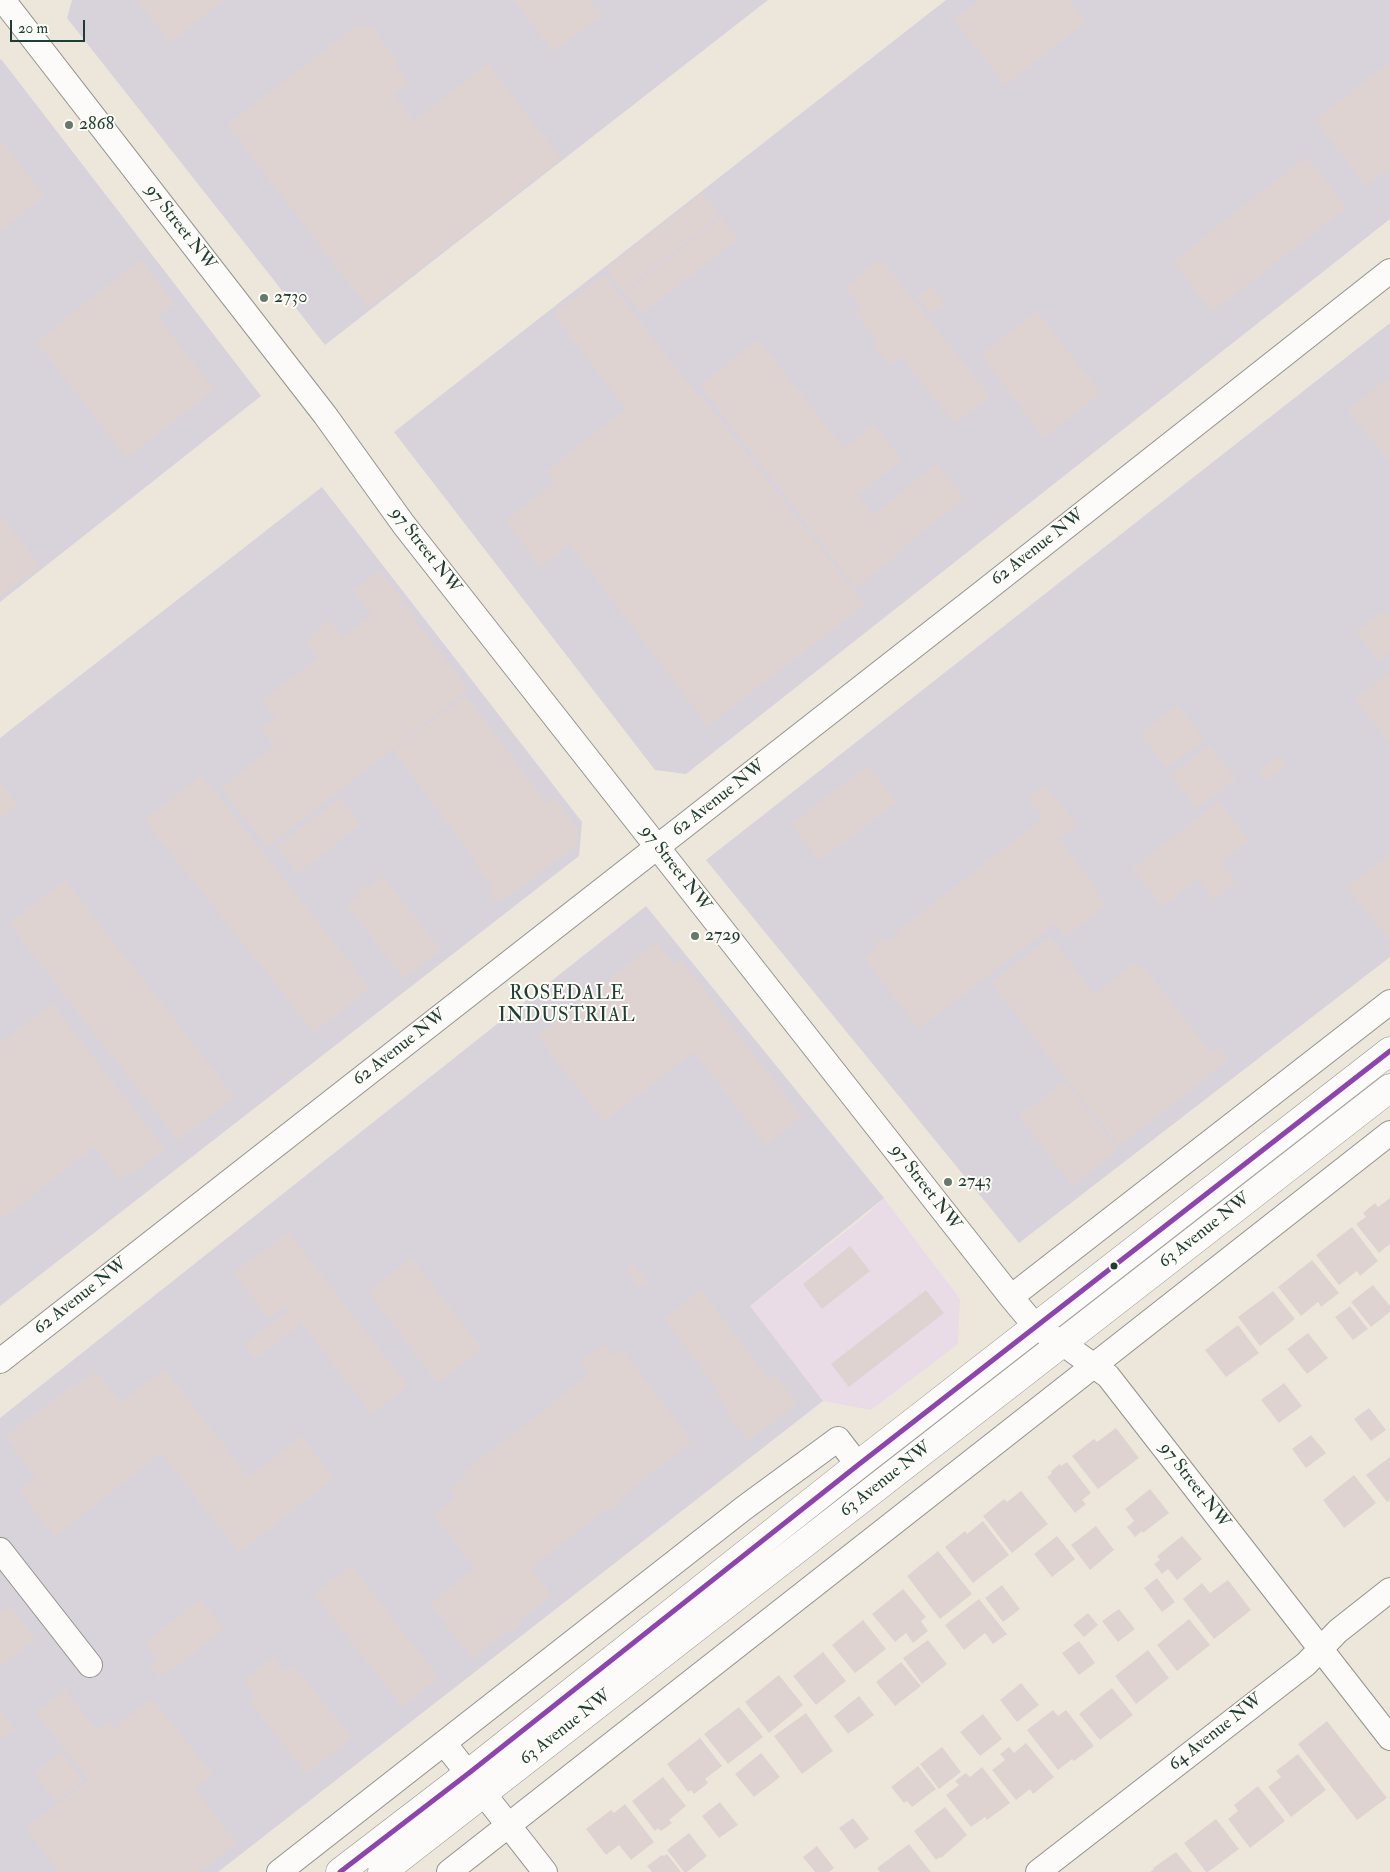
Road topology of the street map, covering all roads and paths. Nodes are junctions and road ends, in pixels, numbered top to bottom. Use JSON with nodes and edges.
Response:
{"nodes":[{"id":1,"x":4,"y":0,"type":"edge"},
{"id":2,"x":0,"y":3,"type":"edge"},
{"id":3,"x":1390,"y":271,"type":"edge"},
{"id":4,"x":657,"y":847,"type":"junction"},
{"id":5,"x":1390,"y":1002,"type":"edge"},
{"id":6,"x":1390,"y":1051,"type":"edge"},
{"id":7,"x":1390,"y":1088,"type":"edge"},
{"id":8,"x":1390,"y":1133,"type":"edge"},
{"id":9,"x":1011,"y":1297,"type":"junction"},
{"id":10,"x":1036,"y":1327,"type":"junction"},
{"id":11,"x":1062,"y":1343,"type":"junction"},
{"id":12,"x":0,"y":1361,"type":"edge"},
{"id":13,"x":1094,"y":1364,"type":"junction"},
{"id":14,"x":858,"y":1465,"type":"junction"},
{"id":15,"x":0,"y":1550,"type":"edge"},
{"id":16,"x":1390,"y":1590,"type":"edge"},
{"id":17,"x":1320,"y":1649,"type":"junction"},
{"id":18,"x":90,"y":1665,"type":"dead end"},
{"id":19,"x":1390,"y":1738,"type":"edge"},
{"id":20,"x":444,"y":1743,"type":"junction"},
{"id":21,"x":476,"y":1783,"type":"junction"},
{"id":22,"x":509,"y":1824,"type":"junction"},
{"id":23,"x":279,"y":1872,"type":"edge"},
{"id":24,"x":340,"y":1872,"type":"edge"},
{"id":25,"x":382,"y":1872,"type":"edge"},
{"id":26,"x":449,"y":1872,"type":"edge"},
{"id":27,"x":545,"y":1872,"type":"edge"},
{"id":28,"x":1038,"y":1872,"type":"edge"}],
"edges":[{"from":1,"to":2,"type":"street"},
{"from":1,"to":4,"type":"street","name":"97 Street NW"},
{"from":3,"to":4,"type":"street","name":"62 Avenue NW"},
{"from":4,"to":9,"type":"street","name":"97 Street NW"},
{"from":4,"to":12,"type":"street","name":"62 Avenue NW"},
{"from":5,"to":9,"type":"street"},
{"from":6,"to":10,"type":"main road","name":"63 Avenue NW"},
{"from":7,"to":11,"type":"main road","name":"63 Avenue NW"},
{"from":8,"to":13,"type":"street","name":"63 Avenue NW"},
{"from":9,"to":10,"type":"street","name":"97 Street NW"},
{"from":10,"to":11,"type":"street","name":"97 Street NW"},
{"from":10,"to":14,"type":"main road","name":"63 Avenue NW"},
{"from":11,"to":13,"type":"street","name":"97 Street NW"},
{"from":11,"to":21,"type":"main road","name":"63 Avenue NW"},
{"from":13,"to":17,"type":"street","name":"97 Street NW"},
{"from":13,"to":22,"type":"street","name":"63 Avenue NW"},
{"from":14,"to":20,"type":"street","name":"63 Avenue NW"},
{"from":14,"to":21,"type":"main road","name":"63 Avenue NW"},
{"from":15,"to":18,"type":"street"},
{"from":16,"to":17,"type":"street","name":"64 Avenue NW"},
{"from":17,"to":19,"type":"street","name":"97 Street NW"},
{"from":17,"to":28,"type":"street","name":"64 Avenue NW"},
{"from":20,"to":21,"type":"street"},
{"from":20,"to":23,"type":"street","name":"63 Avenue NW"},
{"from":21,"to":22,"type":"street"},
{"from":21,"to":24,"type":"main road","name":"63 Avenue NW"},
{"from":21,"to":25,"type":"main road","name":"63 Avenue NW"},
{"from":22,"to":26,"type":"street","name":"63 Avenue NW"},
{"from":22,"to":27,"type":"street"}]}
